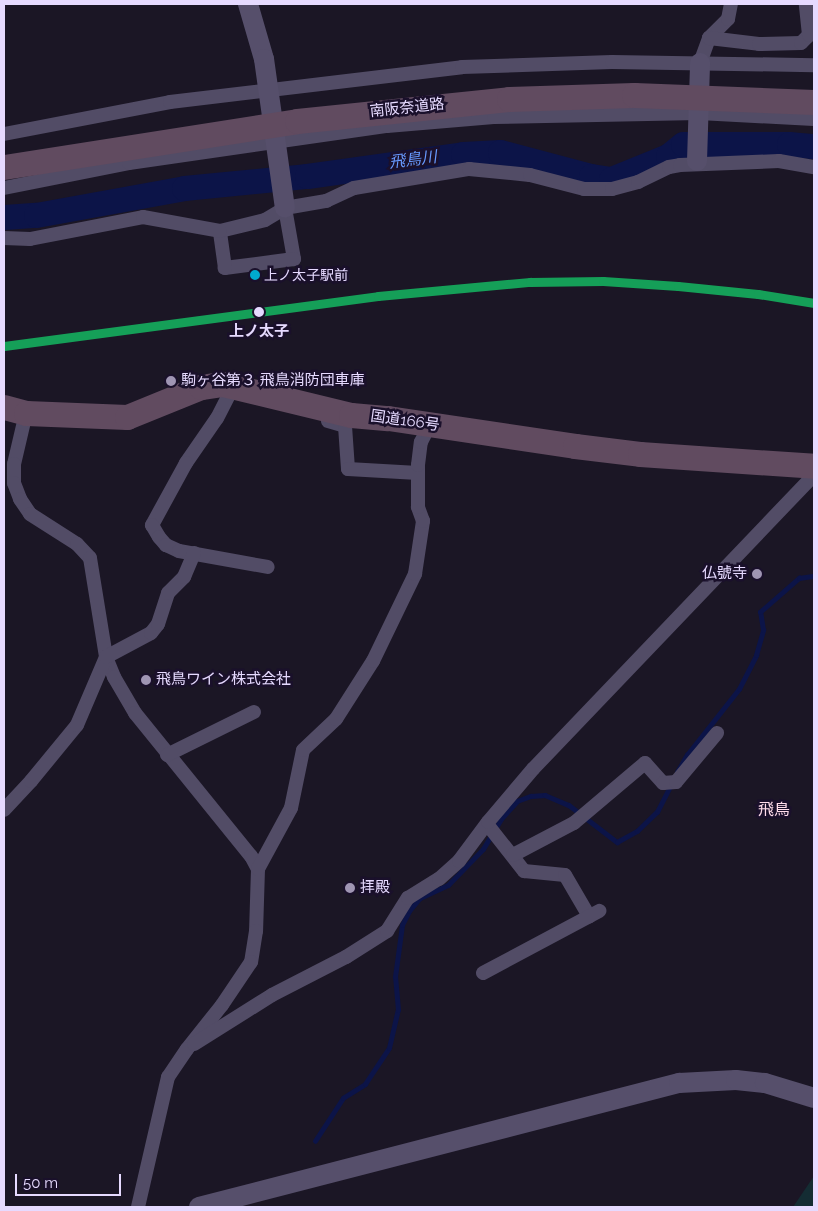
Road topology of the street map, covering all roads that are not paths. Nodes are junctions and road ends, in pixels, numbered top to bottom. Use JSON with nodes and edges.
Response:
{"nodes":[{"id":1,"x":248,"y":4,"type":"edge"},
{"id":2,"x":731,"y":4,"type":"edge"},
{"id":3,"x":809,"y":9,"type":"edge"},
{"id":4,"x":709,"y":38,"type":"junction"},
{"id":5,"x":700,"y":63,"type":"junction"},
{"id":6,"x":814,"y":64,"type":"edge"},
{"id":7,"x":268,"y":92,"type":"junction"},
{"id":8,"x":814,"y":102,"type":"edge"},
{"id":9,"x":814,"y":110,"type":"edge"},
{"id":10,"x":814,"y":118,"type":"edge"},
{"id":11,"x":699,"y":119,"type":"junction"},
{"id":12,"x":4,"y":134,"type":"edge"},
{"id":13,"x":278,"y":147,"type":"junction"},
{"id":14,"x":697,"y":163,"type":"junction"},
{"id":15,"x":814,"y":167,"type":"edge"},
{"id":16,"x":4,"y":168,"type":"edge"},
{"id":17,"x":4,"y":175,"type":"edge"},
{"id":18,"x":4,"y":188,"type":"edge"},
{"id":19,"x":285,"y":206,"type":"junction"},
{"id":20,"x":220,"y":231,"type":"junction"},
{"id":21,"x":4,"y":238,"type":"edge"},
{"id":22,"x":233,"y":387,"type":"junction"},
{"id":23,"x":298,"y":402,"type":"junction"},
{"id":24,"x":15,"y":410,"type":"edge"},
{"id":25,"x":430,"y":424,"type":"junction"},
{"id":26,"x":814,"y":466,"type":"edge"},
{"id":27,"x":418,"y":473,"type":"junction"},
{"id":28,"x":814,"y":475,"type":"edge"},
{"id":29,"x":194,"y":553,"type":"junction"},
{"id":30,"x":268,"y":567,"type":"dead end"},
{"id":31,"x":106,"y":657,"type":"junction"},
{"id":32,"x":254,"y":712,"type":"dead end"},
{"id":33,"x":716,"y":733,"type":"dead end"},
{"id":34,"x":168,"y":755,"type":"junction"},
{"id":35,"x":4,"y":810,"type":"edge"},
{"id":36,"x":491,"y":828,"type":"junction"},
{"id":37,"x":513,"y":855,"type":"junction"},
{"id":38,"x":258,"y":869,"type":"junction"},
{"id":39,"x":483,"y":973,"type":"dead end"},
{"id":40,"x":187,"y":1049,"type":"junction"},
{"id":41,"x":814,"y":1098,"type":"edge"},
{"id":42,"x":138,"y":1207,"type":"edge"},
{"id":43,"x":199,"y":1207,"type":"edge"}],
"edges":[{"from":1,"to":7,"type":"street"},
{"from":2,"to":4,"type":"street"},
{"from":3,"to":4,"type":"street"},
{"from":4,"to":5,"type":"street"},
{"from":5,"to":6,"type":"street"},
{"from":5,"to":7,"type":"street"},
{"from":5,"to":11,"type":"street"},
{"from":7,"to":12,"type":"street"},
{"from":7,"to":13,"type":"street"},
{"from":8,"to":16,"type":"highway","name":"南阪奈道路","bridge":true},
{"from":9,"to":17,"type":"highway","name":"南阪奈道路"},
{"from":10,"to":11,"type":"street"},
{"from":11,"to":13,"type":"street"},
{"from":11,"to":14,"type":"street"},
{"from":13,"to":18,"type":"street"},
{"from":13,"to":19,"type":"street"},
{"from":14,"to":15,"type":"street"},
{"from":14,"to":19,"type":"street"},
{"from":19,"to":20,"type":"street"},
{"from":19,"to":20,"type":"street"},
{"from":20,"to":21,"type":"street"},
{"from":22,"to":23,"type":"highway","name":"国道166号"},
{"from":22,"to":24,"type":"highway","name":"国道166号"},
{"from":22,"to":29,"type":"street"},
{"from":23,"to":25,"type":"highway","name":"国道166号"},
{"from":23,"to":27,"type":"street"},
{"from":24,"to":31,"type":"street"},
{"from":25,"to":26,"type":"highway","name":"国道166号"},
{"from":25,"to":27,"type":"street"},
{"from":27,"to":38,"type":"street"},
{"from":28,"to":36,"type":"street"},
{"from":29,"to":30,"type":"street"},
{"from":29,"to":31,"type":"street"},
{"from":31,"to":34,"type":"street"},
{"from":31,"to":35,"type":"street"},
{"from":32,"to":34,"type":"street"},
{"from":33,"to":37,"type":"street"},
{"from":34,"to":38,"type":"street"},
{"from":36,"to":37,"type":"street"},
{"from":36,"to":40,"type":"street"},
{"from":37,"to":39,"type":"street"},
{"from":38,"to":40,"type":"street"},
{"from":40,"to":42,"type":"street"},
{"from":41,"to":43,"type":"street"}]}
